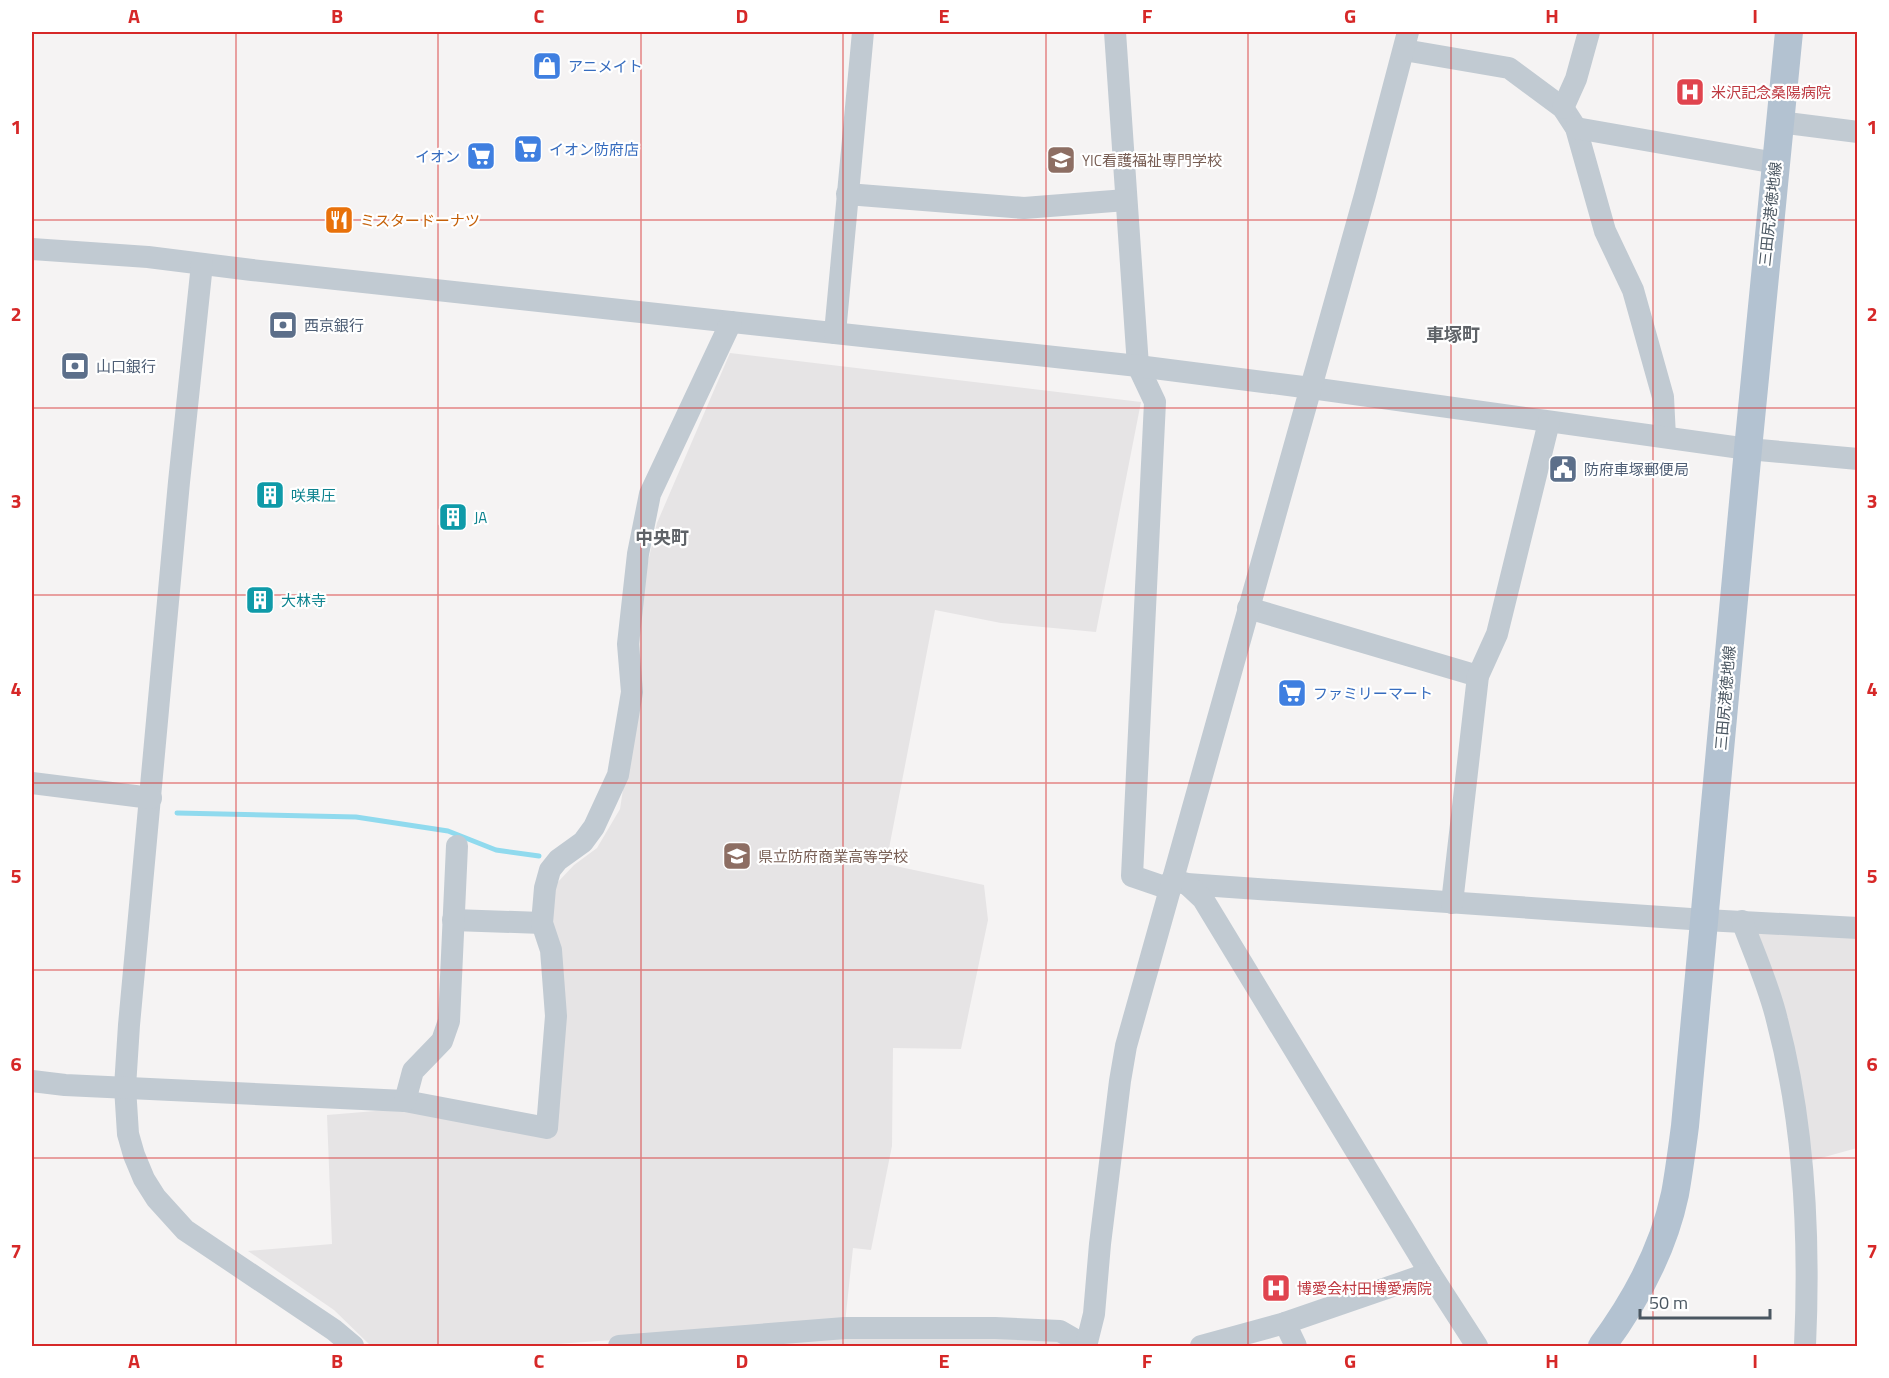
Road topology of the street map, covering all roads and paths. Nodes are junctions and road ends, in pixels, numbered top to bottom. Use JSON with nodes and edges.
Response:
{"nodes":[{"id":1,"x":863,"y":32,"type":"edge"},
{"id":2,"x":1115,"y":32,"type":"edge"},
{"id":3,"x":1589,"y":32,"type":"edge"},
{"id":4,"x":1789,"y":32,"type":"edge"},
{"id":5,"x":1406,"y":41,"type":"edge"},
{"id":6,"x":1563,"y":108,"type":"junction"},
{"id":7,"x":1779,"y":122,"type":"junction"},
{"id":8,"x":1576,"y":128,"type":"junction"},
{"id":9,"x":1857,"y":132,"type":"edge"},
{"id":10,"x":1776,"y":163,"type":"junction"},
{"id":11,"x":847,"y":194,"type":"junction"},
{"id":12,"x":1126,"y":200,"type":"junction"},
{"id":13,"x":32,"y":249,"type":"edge"},
{"id":14,"x":202,"y":264,"type":"junction"},
{"id":15,"x":731,"y":322,"type":"junction"},
{"id":16,"x":835,"y":333,"type":"junction"},
{"id":17,"x":1138,"y":366,"type":"junction"},
{"id":18,"x":1311,"y":388,"type":"junction"},
{"id":19,"x":1549,"y":422,"type":"junction"},
{"id":20,"x":1665,"y":437,"type":"junction"},
{"id":21,"x":1748,"y":448,"type":"junction"},
{"id":22,"x":1855,"y":461,"type":"edge"},
{"id":23,"x":1248,"y":608,"type":"junction"},
{"id":24,"x":1478,"y":676,"type":"junction"},
{"id":25,"x":32,"y":783,"type":"edge"},
{"id":26,"x":151,"y":798,"type":"junction"},
{"id":27,"x":458,"y":846,"type":"dead end"},
{"id":28,"x":1176,"y":885,"type":"junction"},
{"id":29,"x":1452,"y":903,"type":"junction"},
{"id":30,"x":453,"y":920,"type":"junction"},
{"id":31,"x":1705,"y":920,"type":"junction"},
{"id":32,"x":1742,"y":921,"type":"junction"},
{"id":33,"x":542,"y":922,"type":"junction"},
{"id":34,"x":1857,"y":928,"type":"edge"},
{"id":35,"x":32,"y":1081,"type":"edge"},
{"id":36,"x":125,"y":1087,"type":"junction"},
{"id":37,"x":405,"y":1101,"type":"junction"},
{"id":38,"x":1431,"y":1273,"type":"junction"},
{"id":39,"x":1285,"y":1323,"type":"junction"},
{"id":40,"x":353,"y":1347,"type":"edge"},
{"id":41,"x":619,"y":1347,"type":"edge"},
{"id":42,"x":1086,"y":1347,"type":"edge"},
{"id":43,"x":1201,"y":1347,"type":"edge"},
{"id":44,"x":1296,"y":1347,"type":"edge"},
{"id":45,"x":1478,"y":1347,"type":"edge"},
{"id":46,"x":1602,"y":1347,"type":"edge"},
{"id":47,"x":1805,"y":1347,"type":"edge"}],
"edges":[{"from":1,"to":11,"type":"street"},
{"from":2,"to":12,"type":"street"},
{"from":3,"to":6,"type":"street"},
{"from":4,"to":7,"type":"main road","name":"三田尻港徳地線"},
{"from":5,"to":6,"type":"street"},
{"from":5,"to":18,"type":"street"},
{"from":6,"to":8,"type":"street"},
{"from":7,"to":9,"type":"street"},
{"from":7,"to":10,"type":"main road","name":"三田尻港徳地線"},
{"from":8,"to":10,"type":"street"},
{"from":8,"to":20,"type":"street"},
{"from":10,"to":21,"type":"main road","name":"三田尻港徳地線"},
{"from":11,"to":12,"type":"street"},
{"from":11,"to":16,"type":"street"},
{"from":12,"to":17,"type":"street"},
{"from":13,"to":14,"type":"street"},
{"from":14,"to":15,"type":"street"},
{"from":14,"to":26,"type":"street"},
{"from":15,"to":16,"type":"street"},
{"from":15,"to":33,"type":"street"},
{"from":16,"to":17,"type":"street"},
{"from":17,"to":18,"type":"street"},
{"from":17,"to":28,"type":"street"},
{"from":18,"to":19,"type":"street"},
{"from":18,"to":23,"type":"street"},
{"from":19,"to":20,"type":"street"},
{"from":19,"to":24,"type":"street"},
{"from":20,"to":21,"type":"street"},
{"from":21,"to":22,"type":"street"},
{"from":21,"to":31,"type":"main road","name":"三田尻港徳地線"},
{"from":23,"to":24,"type":"street"},
{"from":23,"to":28,"type":"street"},
{"from":24,"to":29,"type":"street"},
{"from":25,"to":26,"type":"street"},
{"from":26,"to":36,"type":"street"},
{"from":27,"to":30,"type":"street"},
{"from":28,"to":29,"type":"street"},
{"from":28,"to":38,"type":"street"},
{"from":28,"to":42,"type":"street"},
{"from":29,"to":31,"type":"street"},
{"from":30,"to":33,"type":"street"},
{"from":30,"to":37,"type":"street"},
{"from":31,"to":32,"type":"street"},
{"from":31,"to":46,"type":"main road","name":"三田尻港徳地線"},
{"from":32,"to":34,"type":"street"},
{"from":32,"to":47,"type":"street"},
{"from":33,"to":37,"type":"street"},
{"from":35,"to":36,"type":"street"},
{"from":36,"to":37,"type":"street"},
{"from":36,"to":40,"type":"street"},
{"from":38,"to":39,"type":"street"},
{"from":38,"to":45,"type":"street"},
{"from":39,"to":43,"type":"street"},
{"from":39,"to":44,"type":"street"},
{"from":41,"to":42,"type":"street"}]}
